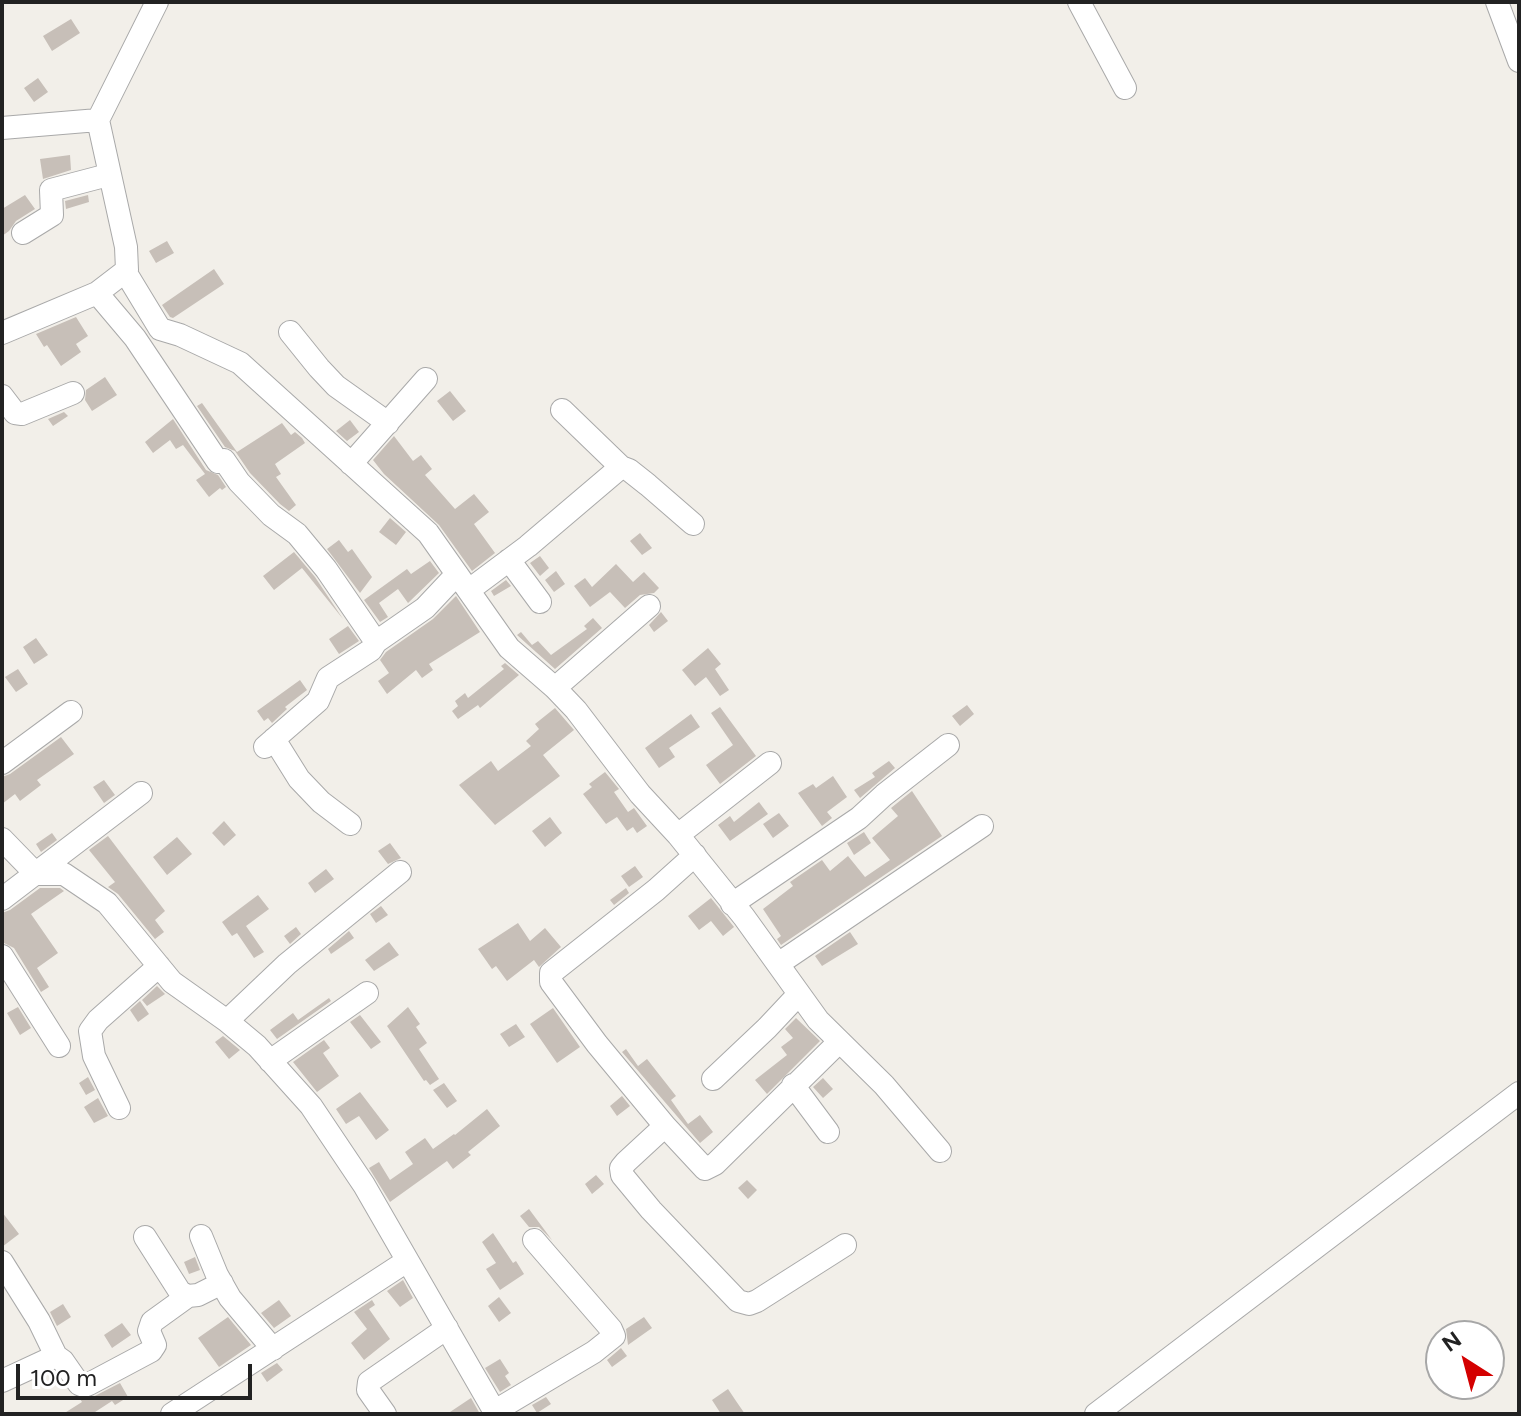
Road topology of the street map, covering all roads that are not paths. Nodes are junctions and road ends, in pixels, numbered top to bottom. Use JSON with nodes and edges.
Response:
{"nodes":[{"id":1,"x":157,"y":2,"type":"edge"},
{"id":2,"x":1079,"y":2,"type":"edge"},
{"id":3,"x":1497,"y":2,"type":"edge"},
{"id":4,"x":1519,"y":61,"type":"edge"},
{"id":5,"x":1125,"y":88,"type":"dead end"},
{"id":6,"x":98,"y":120,"type":"junction"},
{"id":7,"x":2,"y":128,"type":"edge"},
{"id":8,"x":108,"y":175,"type":"junction"},
{"id":9,"x":23,"y":233,"type":"dead end"},
{"id":10,"x":126,"y":273,"type":"junction"},
{"id":11,"x":97,"y":293,"type":"junction"},
{"id":12,"x":290,"y":332,"type":"dead end"},
{"id":13,"x":2,"y":333,"type":"edge"},
{"id":14,"x":426,"y":379,"type":"dead end"},
{"id":15,"x":73,"y":393,"type":"dead end"},
{"id":16,"x":2,"y":396,"type":"edge"},
{"id":17,"x":562,"y":410,"type":"dead end"},
{"id":18,"x":388,"y":423,"type":"junction"},
{"id":19,"x":351,"y":464,"type":"junction"},
{"id":20,"x":621,"y":467,"type":"junction"},
{"id":21,"x":693,"y":524,"type":"dead end"},
{"id":22,"x":509,"y":560,"type":"junction"},
{"id":23,"x":463,"y":582,"type":"junction"},
{"id":24,"x":540,"y":602,"type":"dead end"},
{"id":25,"x":649,"y":606,"type":"dead end"},
{"id":26,"x":376,"y":642,"type":"junction"},
{"id":27,"x":555,"y":688,"type":"junction"},
{"id":28,"x":71,"y":712,"type":"dead end"},
{"id":29,"x":948,"y":745,"type":"dead end"},
{"id":30,"x":2,"y":763,"type":"edge"},
{"id":31,"x":770,"y":763,"type":"dead end"},
{"id":32,"x":141,"y":793,"type":"dead end"},
{"id":33,"x":350,"y":824,"type":"dead end"},
{"id":34,"x":982,"y":826,"type":"dead end"},
{"id":35,"x":678,"y":835,"type":"junction"},
{"id":36,"x":2,"y":839,"type":"edge"},
{"id":37,"x":695,"y":855,"type":"junction"},
{"id":38,"x":400,"y":872,"type":"dead end"},
{"id":39,"x":36,"y":874,"type":"junction"},
{"id":40,"x":2,"y":899,"type":"edge"},
{"id":41,"x":732,"y":904,"type":"junction"},
{"id":42,"x":2,"y":956,"type":"edge"},
{"id":43,"x":778,"y":964,"type":"junction"},
{"id":44,"x":159,"y":966,"type":"junction"},
{"id":45,"x":367,"y":993,"type":"dead end"},
{"id":46,"x":798,"y":995,"type":"junction"},
{"id":47,"x":227,"y":1021,"type":"junction"},
{"id":48,"x":839,"y":1042,"type":"junction"},
{"id":49,"x":59,"y":1046,"type":"dead end"},
{"id":50,"x":270,"y":1061,"type":"junction"},
{"id":51,"x":713,"y":1079,"type":"dead end"},
{"id":52,"x":793,"y":1085,"type":"junction"},
{"id":53,"x":1519,"y":1093,"type":"edge"},
{"id":54,"x":119,"y":1108,"type":"dead end"},
{"id":55,"x":665,"y":1126,"type":"junction"},
{"id":56,"x":828,"y":1132,"type":"dead end"},
{"id":57,"x":940,"y":1151,"type":"dead end"},
{"id":58,"x":201,"y":1236,"type":"dead end"},
{"id":59,"x":145,"y":1237,"type":"dead end"},
{"id":60,"x":534,"y":1240,"type":"dead end"},
{"id":61,"x":845,"y":1245,"type":"dead end"},
{"id":62,"x":407,"y":1261,"type":"junction"},
{"id":63,"x":2,"y":1262,"type":"edge"},
{"id":64,"x":222,"y":1283,"type":"junction"},
{"id":65,"x":188,"y":1296,"type":"junction"},
{"id":66,"x":447,"y":1328,"type":"junction"},
{"id":67,"x":273,"y":1349,"type":"junction"},
{"id":68,"x":56,"y":1356,"type":"junction"},
{"id":69,"x":2,"y":1381,"type":"edge"},
{"id":70,"x":495,"y":1413,"type":"edge"},
{"id":71,"x":172,"y":1414,"type":"edge"},
{"id":72,"x":385,"y":1414,"type":"edge"},
{"id":73,"x":1096,"y":1414,"type":"edge"}],
"edges":[{"from":1,"to":6,"type":"street"},
{"from":2,"to":5,"type":"street"},
{"from":3,"to":4,"type":"street"},
{"from":6,"to":7,"type":"street"},
{"from":6,"to":8,"type":"street"},
{"from":8,"to":9,"type":"street"},
{"from":8,"to":10,"type":"street"},
{"from":10,"to":11,"type":"street"},
{"from":10,"to":19,"type":"street"},
{"from":11,"to":13,"type":"street"},
{"from":11,"to":26,"type":"street"},
{"from":12,"to":18,"type":"street"},
{"from":14,"to":18,"type":"street"},
{"from":15,"to":16,"type":"street"},
{"from":17,"to":20,"type":"street"},
{"from":18,"to":19,"type":"street"},
{"from":19,"to":23,"type":"street"},
{"from":20,"to":21,"type":"street"},
{"from":20,"to":22,"type":"street"},
{"from":22,"to":23,"type":"street"},
{"from":22,"to":24,"type":"street"},
{"from":23,"to":26,"type":"street"},
{"from":23,"to":27,"type":"street"},
{"from":25,"to":27,"type":"street"},
{"from":26,"to":33,"type":"street"},
{"from":27,"to":35,"type":"street"},
{"from":28,"to":30,"type":"street"},
{"from":29,"to":41,"type":"street"},
{"from":31,"to":35,"type":"street"},
{"from":32,"to":39,"type":"street"},
{"from":34,"to":43,"type":"street"},
{"from":35,"to":37,"type":"street"},
{"from":36,"to":39,"type":"street"},
{"from":37,"to":41,"type":"street"},
{"from":37,"to":55,"type":"street"},
{"from":38,"to":47,"type":"street"},
{"from":39,"to":40,"type":"street"},
{"from":39,"to":44,"type":"street"},
{"from":41,"to":43,"type":"street"},
{"from":42,"to":49,"type":"street"},
{"from":43,"to":46,"type":"street"},
{"from":44,"to":47,"type":"street"},
{"from":44,"to":54,"type":"street"},
{"from":45,"to":50,"type":"street"},
{"from":46,"to":48,"type":"street"},
{"from":46,"to":51,"type":"street"},
{"from":47,"to":50,"type":"street"},
{"from":48,"to":52,"type":"street"},
{"from":48,"to":57,"type":"street"},
{"from":50,"to":62,"type":"street"},
{"from":52,"to":55,"type":"street"},
{"from":52,"to":56,"type":"street"},
{"from":53,"to":73,"type":"street"},
{"from":55,"to":61,"type":"street"},
{"from":58,"to":64,"type":"street"},
{"from":59,"to":65,"type":"street"},
{"from":60,"to":70,"type":"street"},
{"from":62,"to":66,"type":"street"},
{"from":62,"to":67,"type":"street"},
{"from":63,"to":68,"type":"street"},
{"from":64,"to":65,"type":"street"},
{"from":64,"to":67,"type":"street"},
{"from":65,"to":68,"type":"street"},
{"from":66,"to":70,"type":"street"},
{"from":66,"to":72,"type":"street"},
{"from":67,"to":71,"type":"street"},
{"from":68,"to":69,"type":"street"}]}
